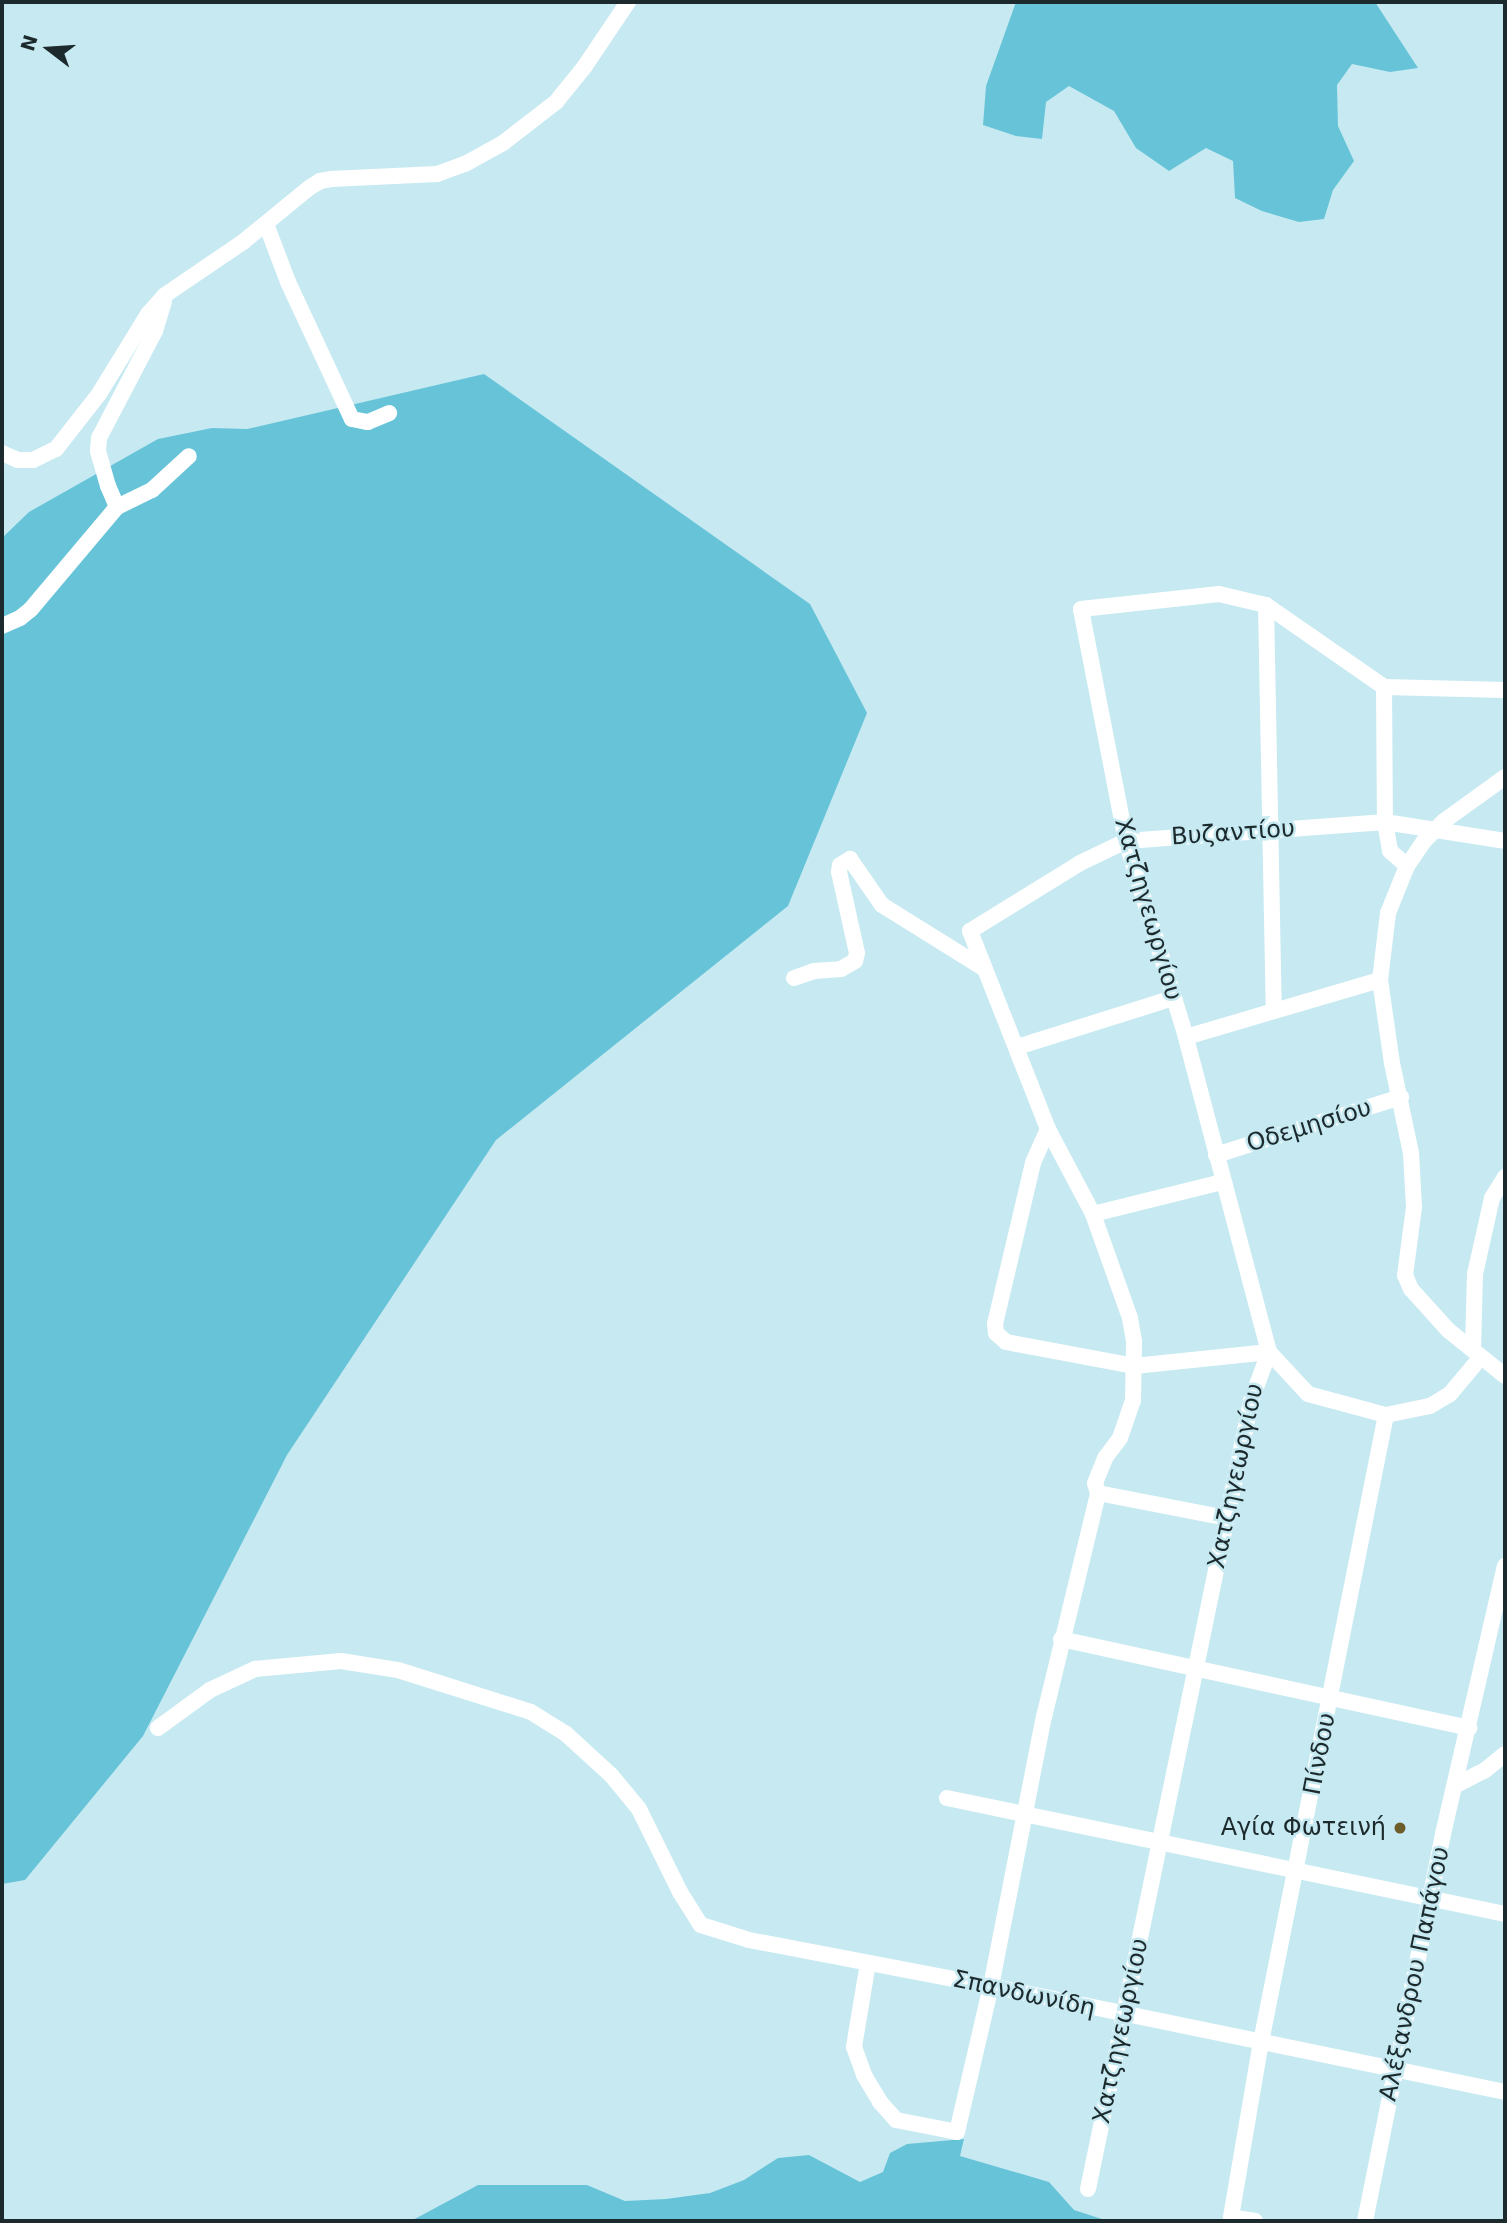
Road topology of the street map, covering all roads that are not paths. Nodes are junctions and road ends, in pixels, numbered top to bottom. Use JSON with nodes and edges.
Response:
{"nodes":[{"id":1,"x":628,"y":2,"type":"edge"},
{"id":2,"x":266,"y":224,"type":"junction"},
{"id":3,"x":165,"y":295,"type":"junction"},
{"id":4,"x":389,"y":413,"type":"dead end"},
{"id":5,"x":2,"y":453,"type":"edge"},
{"id":6,"x":189,"y":456,"type":"dead end"},
{"id":7,"x":117,"y":507,"type":"junction"},
{"id":8,"x":1266,"y":605,"type":"junction"},
{"id":9,"x":2,"y":626,"type":"edge"},
{"id":10,"x":1384,"y":687,"type":"junction"},
{"id":11,"x":1505,"y":690,"type":"edge"},
{"id":12,"x":1505,"y":777,"type":"edge"},
{"id":13,"x":1385,"y":822,"type":"junction"},
{"id":14,"x":1436,"y":829,"type":"junction"},
{"id":15,"x":1272,"y":831,"type":"junction"},
{"id":16,"x":1126,"y":841,"type":"junction"},
{"id":17,"x":1505,"y":841,"type":"edge"},
{"id":18,"x":1407,"y":866,"type":"junction"},
{"id":19,"x":985,"y":969,"type":"junction"},
{"id":20,"x":794,"y":978,"type":"dead end"},
{"id":21,"x":1380,"y":980,"type":"junction"},
{"id":22,"x":1172,"y":998,"type":"junction"},
{"id":23,"x":1274,"y":1011,"type":"junction"},
{"id":24,"x":1186,"y":1037,"type":"junction"},
{"id":25,"x":1017,"y":1047,"type":"junction"},
{"id":26,"x":1401,"y":1097,"type":"junction"},
{"id":27,"x":1048,"y":1129,"type":"junction"},
{"id":28,"x":1216,"y":1155,"type":"junction"},
{"id":29,"x":1505,"y":1177,"type":"edge"},
{"id":30,"x":1222,"y":1182,"type":"junction"},
{"id":31,"x":1093,"y":1214,"type":"junction"},
{"id":32,"x":1269,"y":1352,"type":"junction"},
{"id":33,"x":1477,"y":1353,"type":"junction"},
{"id":34,"x":1134,"y":1366,"type":"junction"},
{"id":35,"x":1505,"y":1376,"type":"edge"},
{"id":36,"x":1386,"y":1415,"type":"junction"},
{"id":37,"x":1098,"y":1493,"type":"junction"},
{"id":38,"x":1227,"y":1518,"type":"junction"},
{"id":39,"x":1505,"y":1566,"type":"edge"},
{"id":40,"x":1062,"y":1639,"type":"junction"},
{"id":41,"x":1196,"y":1667,"type":"junction"},
{"id":42,"x":1331,"y":1696,"type":"junction"},
{"id":43,"x":158,"y":1728,"type":"dead end"},
{"id":44,"x":1469,"y":1728,"type":"junction"},
{"id":45,"x":1505,"y":1754,"type":"edge"},
{"id":46,"x":1456,"y":1785,"type":"junction"},
{"id":47,"x":947,"y":1798,"type":"dead end"},
{"id":48,"x":1024,"y":1812,"type":"junction"},
{"id":49,"x":1161,"y":1840,"type":"junction"},
{"id":50,"x":1297,"y":1869,"type":"junction"},
{"id":51,"x":1430,"y":1898,"type":"junction"},
{"id":52,"x":1505,"y":1914,"type":"edge"},
{"id":53,"x":868,"y":1963,"type":"junction"},
{"id":54,"x":990,"y":1986,"type":"junction"},
{"id":55,"x":1124,"y":2015,"type":"junction"},
{"id":56,"x":1261,"y":2042,"type":"junction"},
{"id":57,"x":1394,"y":2069,"type":"junction"},
{"id":58,"x":1505,"y":2092,"type":"edge"},
{"id":59,"x":1088,"y":2189,"type":"dead end"},
{"id":60,"x":1255,"y":2221,"type":"edge"},
{"id":61,"x":1365,"y":2221,"type":"edge"}],
"edges":[{"from":1,"to":2,"type":"street"},
{"from":2,"to":3,"type":"street"},
{"from":2,"to":4,"type":"street"},
{"from":3,"to":5,"type":"street"},
{"from":3,"to":7,"type":"street"},
{"from":6,"to":7,"type":"street"},
{"from":7,"to":9,"type":"street"},
{"from":8,"to":10,"type":"street"},
{"from":8,"to":15,"type":"street"},
{"from":8,"to":16,"type":"street","name":"Χατζηγεωργίου"},
{"from":10,"to":11,"type":"street"},
{"from":10,"to":13,"type":"street"},
{"from":12,"to":14,"type":"street"},
{"from":13,"to":14,"type":"street","name":"Βυζαντίου"},
{"from":13,"to":15,"type":"street","name":"Βυζαντίου"},
{"from":13,"to":18,"type":"street"},
{"from":14,"to":17,"type":"street","name":"Βυζαντίου"},
{"from":14,"to":18,"type":"street"},
{"from":15,"to":16,"type":"street","name":"Βυζαντίου"},
{"from":15,"to":23,"type":"street"},
{"from":16,"to":19,"type":"street","name":"Βυζαντίου"},
{"from":16,"to":22,"type":"street","name":"Χατζηγεωργίου"},
{"from":18,"to":21,"type":"street"},
{"from":19,"to":20,"type":"street"},
{"from":19,"to":25,"type":"street"},
{"from":21,"to":23,"type":"street"},
{"from":21,"to":26,"type":"street"},
{"from":22,"to":24,"type":"street","name":"Χατζηγεωργίου"},
{"from":22,"to":25,"type":"street"},
{"from":23,"to":24,"type":"street"},
{"from":24,"to":28,"type":"street","name":"Χατζηγεωργίου"},
{"from":25,"to":27,"type":"street"},
{"from":26,"to":28,"type":"street","name":"Οδεμησίου"},
{"from":26,"to":33,"type":"street"},
{"from":27,"to":31,"type":"street"},
{"from":27,"to":34,"type":"street"},
{"from":28,"to":30,"type":"street","name":"Χατζηγεωργίου"},
{"from":29,"to":33,"type":"street"},
{"from":30,"to":31,"type":"street"},
{"from":30,"to":32,"type":"street","name":"Χατζηγεωργίου"},
{"from":31,"to":34,"type":"street"},
{"from":32,"to":34,"type":"street"},
{"from":32,"to":36,"type":"street"},
{"from":32,"to":38,"type":"street","name":"Χατζηγεωργίου"},
{"from":33,"to":35,"type":"street"},
{"from":33,"to":36,"type":"street"},
{"from":34,"to":37,"type":"street"},
{"from":36,"to":42,"type":"street","name":"Πίνδου"},
{"from":37,"to":38,"type":"street"},
{"from":37,"to":40,"type":"street"},
{"from":38,"to":41,"type":"street","name":"Χατζηγεωργίου"},
{"from":39,"to":44,"type":"street","name":"Αλέξανδρου Παπάγου"},
{"from":40,"to":41,"type":"street"},
{"from":40,"to":48,"type":"street"},
{"from":41,"to":42,"type":"street"},
{"from":41,"to":49,"type":"street","name":"Χατζηγεωργίου"},
{"from":42,"to":44,"type":"street"},
{"from":42,"to":50,"type":"street","name":"Πίνδου"},
{"from":43,"to":53,"type":"street","name":"Σπανδωνίδη"},
{"from":44,"to":46,"type":"street","name":"Αλέξανδρου Παπάγου"},
{"from":45,"to":46,"type":"street"},
{"from":46,"to":51,"type":"street","name":"Αλέξανδρου Παπάγου"},
{"from":47,"to":48,"type":"street"},
{"from":48,"to":49,"type":"street"},
{"from":48,"to":54,"type":"street"},
{"from":49,"to":50,"type":"street"},
{"from":49,"to":55,"type":"street","name":"Χατζηγεωργίου"},
{"from":50,"to":51,"type":"street"},
{"from":50,"to":56,"type":"street","name":"Πίνδου"},
{"from":51,"to":52,"type":"street"},
{"from":51,"to":57,"type":"street","name":"Αλέξανδρου Παπάγου"},
{"from":53,"to":54,"type":"street","name":"Σπανδωνίδη"},
{"from":53,"to":54,"type":"street"},
{"from":54,"to":55,"type":"street","name":"Σπανδωνίδη"},
{"from":55,"to":56,"type":"street","name":"Σπανδωνίδη"},
{"from":55,"to":59,"type":"street","name":"Χατζηγεωργίου"},
{"from":56,"to":57,"type":"street","name":"Σπανδωνίδη"},
{"from":56,"to":60,"type":"street","name":"Πίνδου"},
{"from":57,"to":58,"type":"street","name":"Σπανδωνίδη"},
{"from":57,"to":61,"type":"street","name":"Αλέξανδρου Παπάγου"}]}
